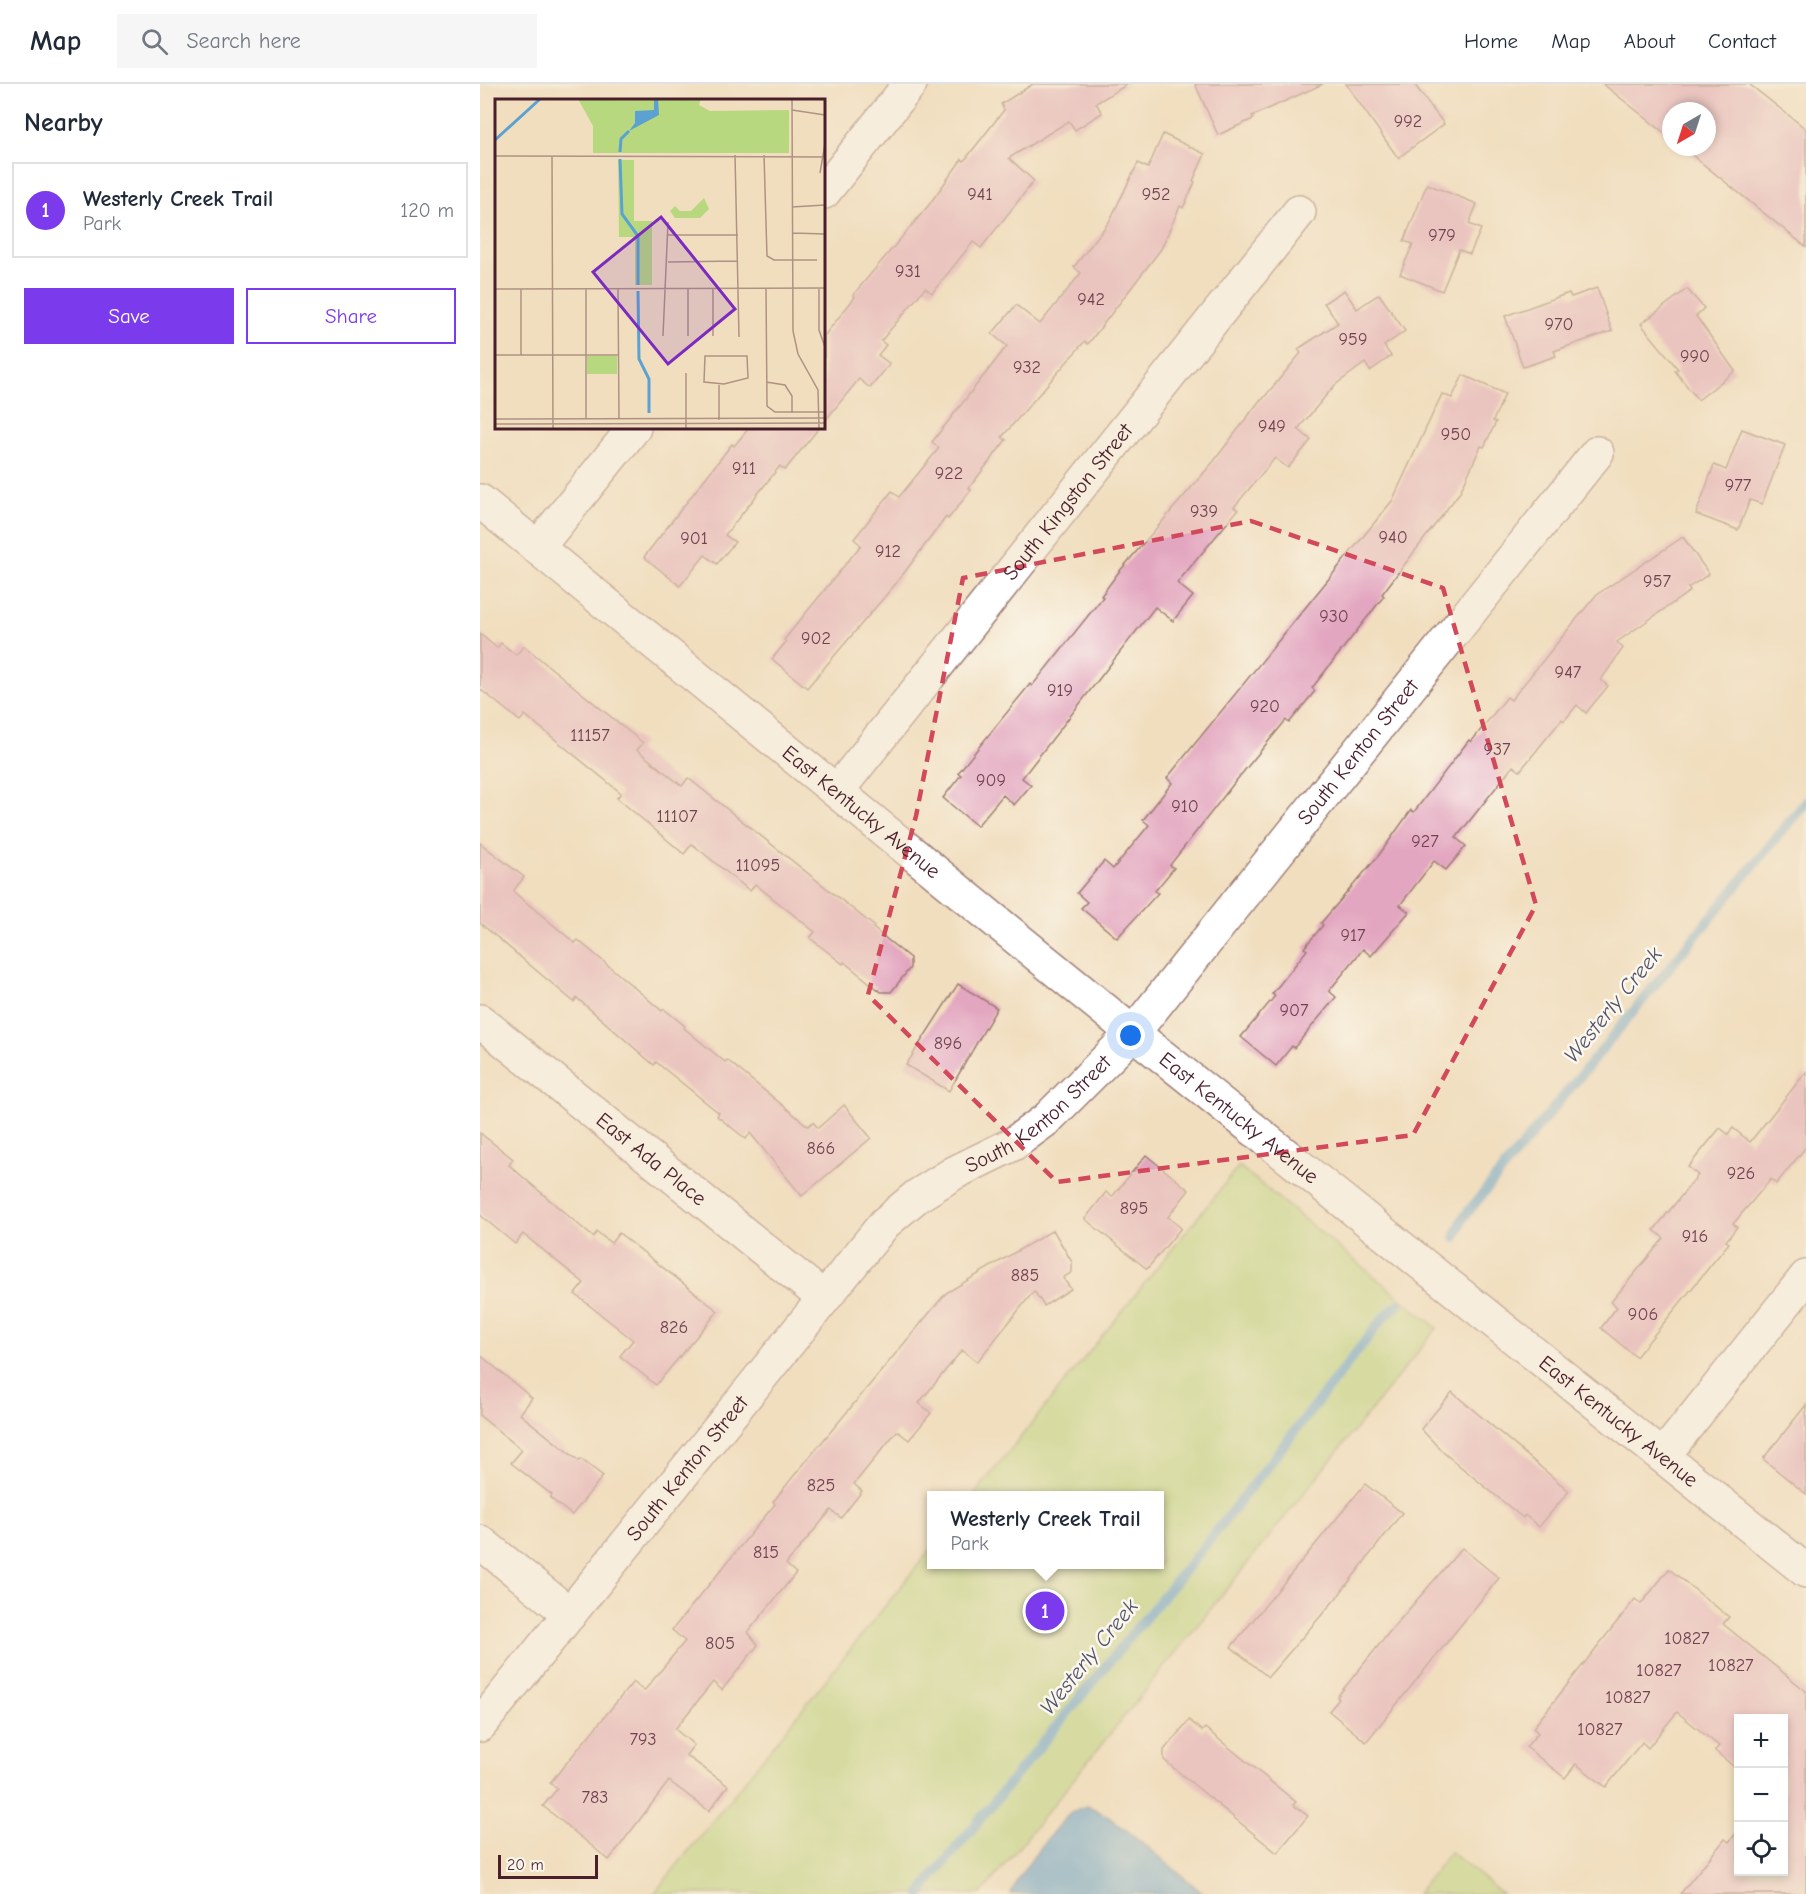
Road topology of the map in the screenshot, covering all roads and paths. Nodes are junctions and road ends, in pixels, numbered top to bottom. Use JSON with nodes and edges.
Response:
{"nodes":[{"id":1,"x":910,"y":84,"type":"edge"},
{"id":2,"x":825,"y":191,"type":"edge"},
{"id":3,"x":1299,"y":212,"type":"dead end"},
{"id":4,"x":633,"y":429,"type":"edge"},
{"id":5,"x":1597,"y":453,"type":"dead end"},
{"id":6,"x":480,"y":501,"type":"edge"},
{"id":7,"x":538,"y":547,"type":"junction"},
{"id":8,"x":837,"y":792,"type":"junction"},
{"id":9,"x":480,"y":1021,"type":"edge"},
{"id":10,"x":1133,"y":1033,"type":"junction"},
{"id":11,"x":1806,"y":1277,"type":"edge"},
{"id":12,"x":824,"y":1298,"type":"junction"},
{"id":13,"x":1663,"y":1456,"type":"junction"},
{"id":14,"x":480,"y":1542,"type":"edge"},
{"id":15,"x":1806,"y":1571,"type":"edge"},
{"id":16,"x":570,"y":1614,"type":"junction"},
{"id":17,"x":480,"y":1725,"type":"edge"}],
"edges":[{"from":1,"to":2,"type":"street"},
{"from":3,"to":8,"type":"street","name":"South Kingston Street"},
{"from":4,"to":7,"type":"street"},
{"from":5,"to":10,"type":"street","name":"South Kenton Street"},
{"from":6,"to":7,"type":"street","name":"East Kentucky Avenue"},
{"from":7,"to":8,"type":"street","name":"East Kentucky Avenue"},
{"from":8,"to":10,"type":"street","name":"East Kentucky Avenue"},
{"from":9,"to":12,"type":"street","name":"East Ada Place"},
{"from":10,"to":12,"type":"street","name":"South Kenton Street"},
{"from":10,"to":13,"type":"street","name":"East Kentucky Avenue"},
{"from":11,"to":13,"type":"street"},
{"from":12,"to":16,"type":"street","name":"South Kenton Street"},
{"from":13,"to":15,"type":"street","name":"East Kentucky Avenue"},
{"from":14,"to":16,"type":"street"},
{"from":16,"to":17,"type":"street","name":"South Kenton Street"}]}
